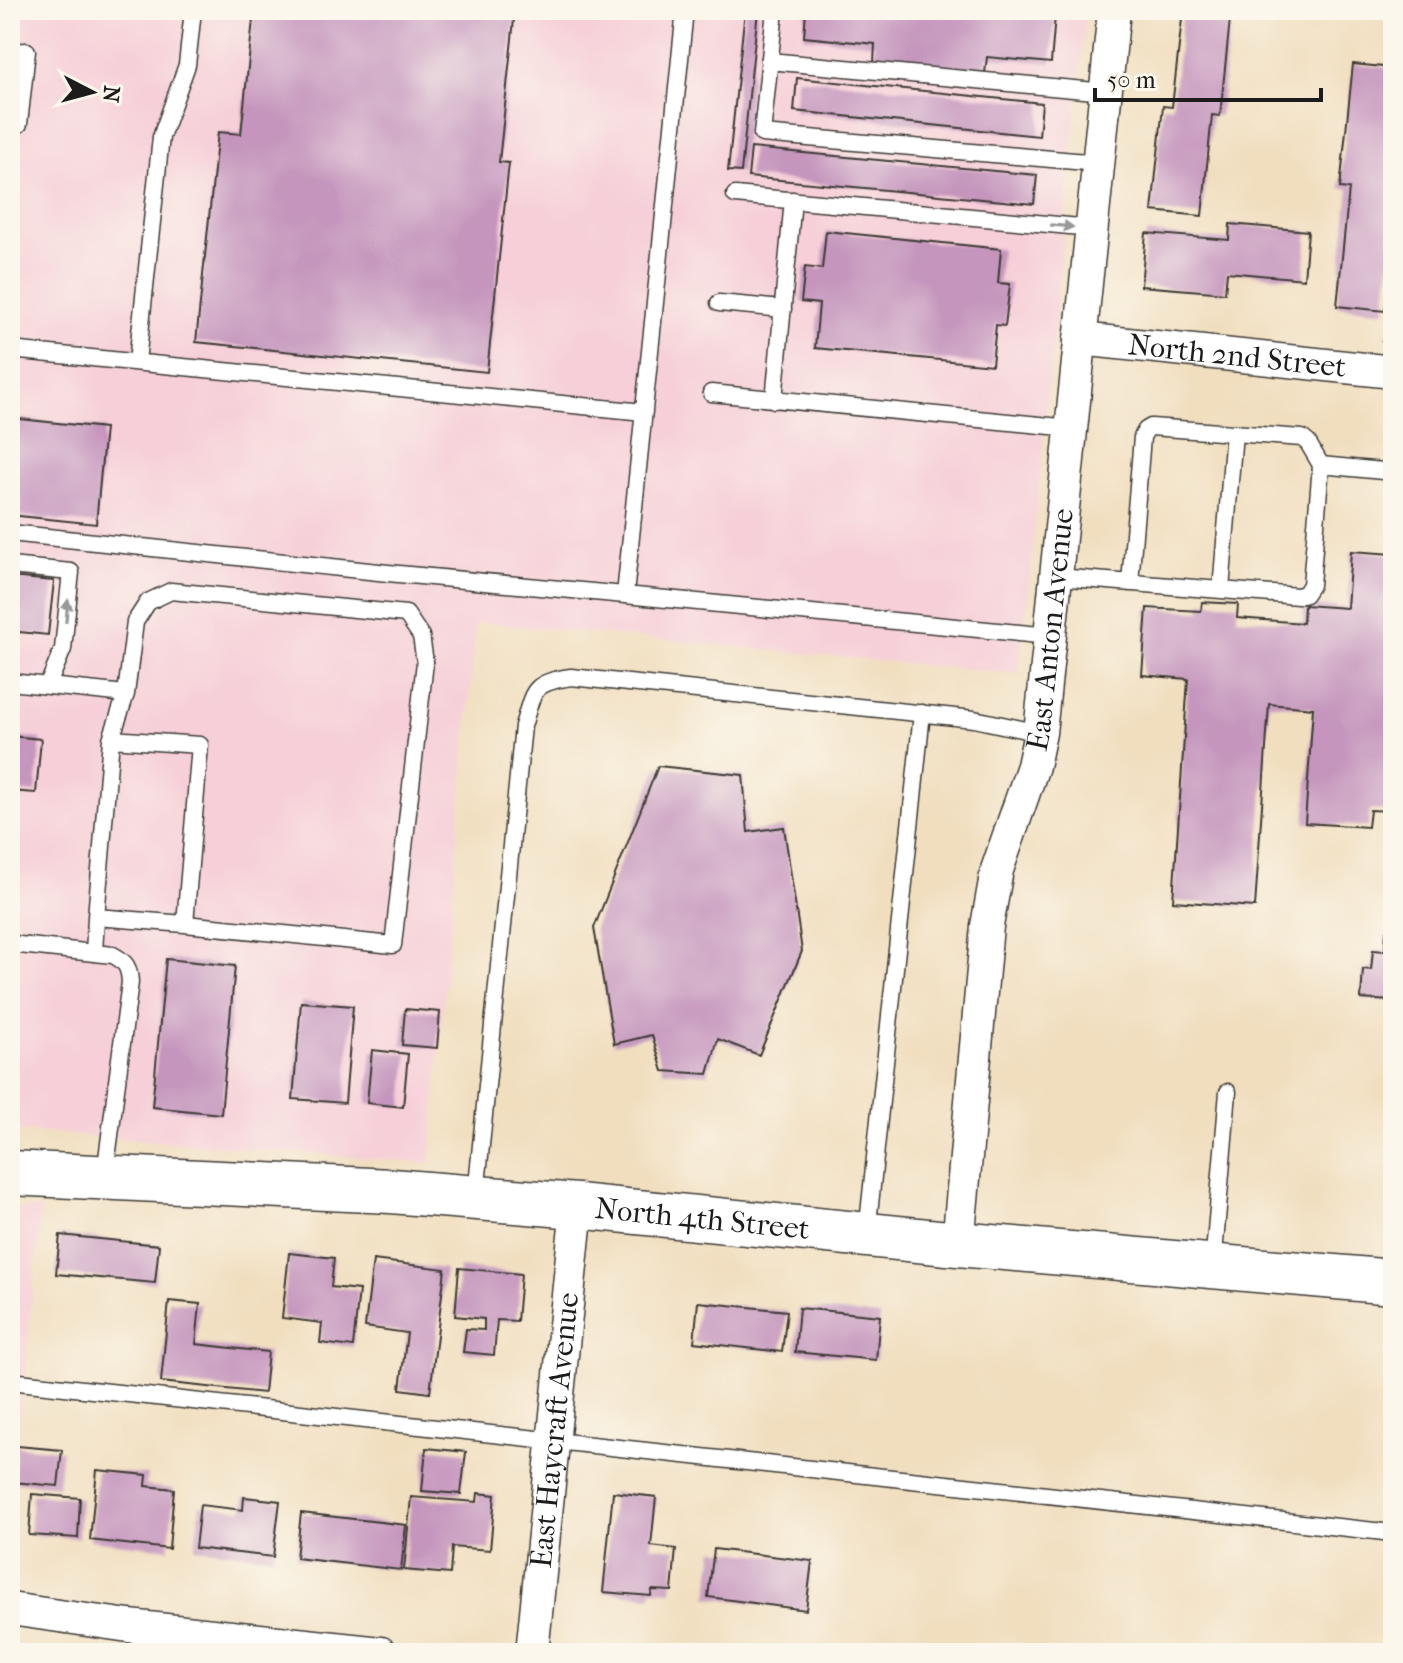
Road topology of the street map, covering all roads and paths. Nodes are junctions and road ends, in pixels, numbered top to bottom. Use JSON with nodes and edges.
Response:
{"nodes":[{"id":1,"x":193,"y":10,"type":"edge"},
{"id":2,"x":685,"y":10,"type":"edge"},
{"id":3,"x":775,"y":10,"type":"edge"},
{"id":4,"x":1114,"y":10,"type":"edge"},
{"id":5,"x":10,"y":52,"type":"edge"},
{"id":6,"x":769,"y":61,"type":"junction"},
{"id":7,"x":1106,"y":92,"type":"junction"},
{"id":8,"x":10,"y":123,"type":"edge"},
{"id":9,"x":1098,"y":163,"type":"junction"},
{"id":10,"x":735,"y":195,"type":"dead end"},
{"id":11,"x":793,"y":200,"type":"junction"},
{"id":12,"x":1091,"y":228,"type":"junction"},
{"id":13,"x":719,"y":303,"type":"dead end"},
{"id":14,"x":783,"y":309,"type":"junction"},
{"id":15,"x":1393,"y":309,"type":"edge"},
{"id":16,"x":1080,"y":339,"type":"junction"},
{"id":17,"x":10,"y":350,"type":"edge"},
{"id":18,"x":1388,"y":358,"type":"edge"},
{"id":19,"x":137,"y":362,"type":"junction"},
{"id":20,"x":711,"y":393,"type":"dead end"},
{"id":21,"x":774,"y":400,"type":"junction"},
{"id":22,"x":644,"y":412,"type":"junction"},
{"id":23,"x":1071,"y":428,"type":"junction"},
{"id":24,"x":1234,"y":433,"type":"junction"},
{"id":25,"x":1321,"y":465,"type":"junction"},
{"id":26,"x":1393,"y":472,"type":"edge"},
{"id":27,"x":10,"y":533,"type":"edge"},
{"id":28,"x":10,"y":566,"type":"edge"},
{"id":29,"x":1057,"y":577,"type":"junction"},
{"id":30,"x":1130,"y":583,"type":"junction"},
{"id":31,"x":1221,"y":590,"type":"junction"},
{"id":32,"x":625,"y":595,"type":"junction"},
{"id":33,"x":1050,"y":636,"type":"junction"},
{"id":34,"x":10,"y":682,"type":"edge"},
{"id":35,"x":48,"y":685,"type":"junction"},
{"id":36,"x":126,"y":694,"type":"junction"},
{"id":37,"x":922,"y":713,"type":"junction"},
{"id":38,"x":1040,"y":733,"type":"junction"},
{"id":39,"x":111,"y":739,"type":"junction"},
{"id":40,"x":96,"y":917,"type":"junction"},
{"id":41,"x":185,"y":924,"type":"junction"},
{"id":42,"x":10,"y":944,"type":"edge"},
{"id":43,"x":94,"y":953,"type":"junction"},
{"id":44,"x":1228,"y":1092,"type":"dead end"},
{"id":45,"x":10,"y":1173,"type":"edge"},
{"id":46,"x":105,"y":1176,"type":"junction"},
{"id":47,"x":476,"y":1198,"type":"junction"},
{"id":48,"x":577,"y":1206,"type":"junction"},
{"id":49,"x":867,"y":1235,"type":"junction"},
{"id":50,"x":958,"y":1244,"type":"junction"},
{"id":51,"x":1213,"y":1266,"type":"junction"},
{"id":52,"x":1393,"y":1282,"type":"edge"},
{"id":53,"x":10,"y":1381,"type":"edge"},
{"id":54,"x":553,"y":1439,"type":"junction"},
{"id":55,"x":1393,"y":1533,"type":"edge"},
{"id":56,"x":10,"y":1609,"type":"edge"},
{"id":57,"x":381,"y":1653,"type":"edge"},
{"id":58,"x":532,"y":1653,"type":"edge"}],
"edges":[{"from":1,"to":19,"type":"lane"},
{"from":2,"to":22,"type":"lane"},
{"from":3,"to":6,"type":"lane"},
{"from":4,"to":7,"type":"street","name":"East Anton Avenue"},
{"from":5,"to":8,"type":"lane"},
{"from":6,"to":7,"type":"lane"},
{"from":6,"to":9,"type":"lane"},
{"from":7,"to":9,"type":"street","name":"East Anton Avenue"},
{"from":9,"to":12,"type":"street","name":"East Anton Avenue"},
{"from":10,"to":11,"type":"lane"},
{"from":11,"to":12,"type":"lane","one_way":true},
{"from":11,"to":14,"type":"lane"},
{"from":12,"to":16,"type":"street","name":"East Anton Avenue"},
{"from":13,"to":14,"type":"lane"},
{"from":14,"to":21,"type":"lane"},
{"from":15,"to":18,"type":"path"},
{"from":16,"to":18,"type":"street","name":"North 2nd Street"},
{"from":16,"to":23,"type":"street","name":"East Anton Avenue"},
{"from":17,"to":19,"type":"lane"},
{"from":19,"to":22,"type":"lane"},
{"from":20,"to":21,"type":"lane"},
{"from":21,"to":23,"type":"lane"},
{"from":22,"to":32,"type":"lane"},
{"from":23,"to":29,"type":"street","name":"East Anton Avenue"},
{"from":24,"to":25,"type":"lane"},
{"from":24,"to":30,"type":"lane"},
{"from":24,"to":31,"type":"lane"},
{"from":25,"to":26,"type":"lane"},
{"from":25,"to":31,"type":"lane"},
{"from":27,"to":32,"type":"lane"},
{"from":35,"to":28,"type":"lane","one_way":true},
{"from":29,"to":30,"type":"lane"},
{"from":29,"to":33,"type":"street","name":"East Anton Avenue"},
{"from":30,"to":31,"type":"lane"},
{"from":32,"to":33,"type":"lane"},
{"from":33,"to":38,"type":"street","name":"East Anton Avenue"},
{"from":34,"to":35,"type":"lane"},
{"from":35,"to":36,"type":"lane"},
{"from":36,"to":39,"type":"lane"},
{"from":36,"to":41,"type":"lane"},
{"from":37,"to":38,"type":"lane"},
{"from":37,"to":47,"type":"lane"},
{"from":37,"to":49,"type":"lane"},
{"from":38,"to":50,"type":"street","name":"East Anton Avenue"},
{"from":39,"to":40,"type":"lane"},
{"from":39,"to":41,"type":"lane"},
{"from":40,"to":41,"type":"lane"},
{"from":40,"to":43,"type":"lane"},
{"from":42,"to":43,"type":"lane"},
{"from":43,"to":46,"type":"lane"},
{"from":44,"to":51,"type":"lane"},
{"from":45,"to":46,"type":"main road","name":"North 4th Street"},
{"from":46,"to":47,"type":"main road","name":"North 4th Street"},
{"from":47,"to":48,"type":"main road","name":"North 4th Street"},
{"from":48,"to":49,"type":"main road","name":"North 4th Street"},
{"from":48,"to":54,"type":"street","name":"East Haycraft Avenue"},
{"from":49,"to":50,"type":"main road","name":"North 4th Street"},
{"from":50,"to":51,"type":"main road","name":"North 4th Street"},
{"from":51,"to":52,"type":"main road","name":"North 4th Street"},
{"from":53,"to":54,"type":"lane"},
{"from":54,"to":55,"type":"lane"},
{"from":54,"to":58,"type":"street","name":"East Haycraft Avenue"},
{"from":56,"to":57,"type":"street"}]}
